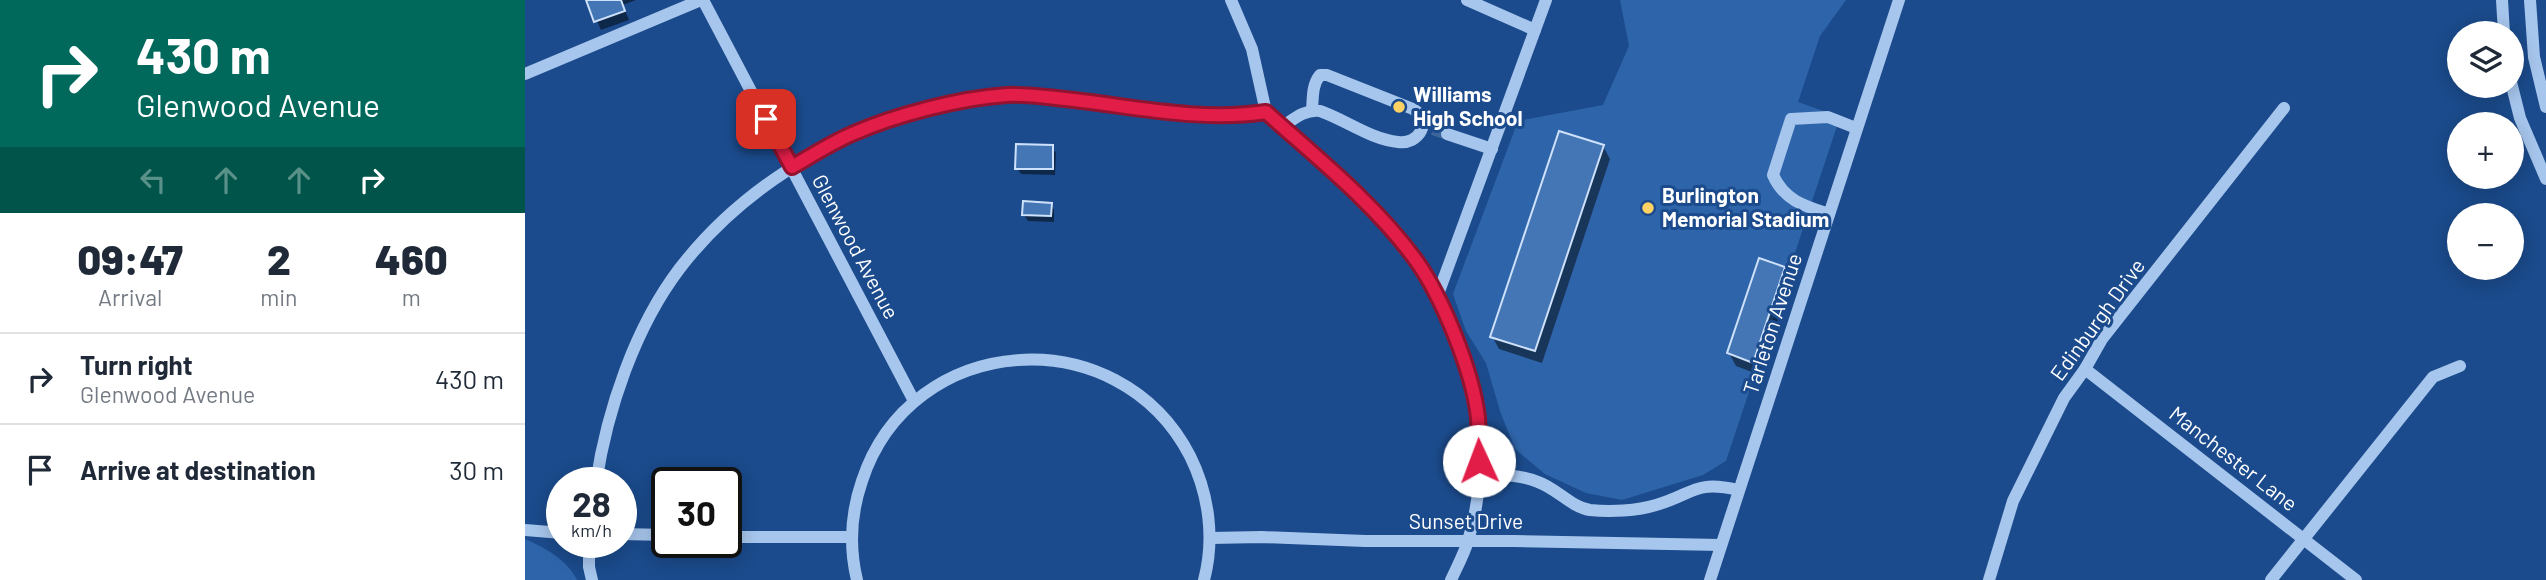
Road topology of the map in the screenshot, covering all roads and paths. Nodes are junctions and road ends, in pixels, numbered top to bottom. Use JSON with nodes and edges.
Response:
{"nodes":[{"id":1,"x":702,"y":0,"type":"edge"},
{"id":2,"x":1231,"y":0,"type":"edge"},
{"id":3,"x":1467,"y":0,"type":"edge"},
{"id":4,"x":1546,"y":0,"type":"edge"},
{"id":5,"x":1899,"y":0,"type":"edge"},
{"id":6,"x":2502,"y":0,"type":"edge"},
{"id":7,"x":2530,"y":0,"type":"edge"},
{"id":8,"x":2503,"y":21,"type":"edge"},
{"id":9,"x":1535,"y":30,"type":"junction"},
{"id":10,"x":525,"y":74,"type":"edge"},
{"id":11,"x":2515,"y":98,"type":"edge"},
{"id":12,"x":2546,"y":107,"type":"edge"},
{"id":13,"x":2284,"y":108,"type":"dead end"},
{"id":14,"x":1312,"y":110,"type":"junction"},
{"id":15,"x":1266,"y":112,"type":"junction"},
{"id":16,"x":1282,"y":127,"type":"junction"},
{"id":17,"x":1856,"y":128,"type":"junction"},
{"id":18,"x":1447,"y":134,"type":"tunnel mouth"},
{"id":19,"x":1492,"y":149,"type":"junction"},
{"id":20,"x":792,"y":167,"type":"junction"},
{"id":21,"x":2546,"y":179,"type":"edge"},
{"id":22,"x":1829,"y":214,"type":"junction"},
{"id":23,"x":1437,"y":297,"type":"junction"},
{"id":24,"x":2460,"y":366,"type":"dead end"},
{"id":25,"x":2085,"y":369,"type":"junction"},
{"id":26,"x":914,"y":401,"type":"junction"},
{"id":27,"x":599,"y":467,"type":"edge"},
{"id":28,"x":1479,"y":475,"type":"junction"},
{"id":29,"x":1738,"y":490,"type":"junction"},
{"id":30,"x":525,"y":530,"type":"edge"},
{"id":31,"x":546,"y":532,"type":"edge"},
{"id":32,"x":742,"y":537,"type":"edge"},
{"id":33,"x":851,"y":537,"type":"junction"},
{"id":34,"x":2303,"y":537,"type":"junction"},
{"id":35,"x":1210,"y":538,"type":"junction"},
{"id":36,"x":1468,"y":542,"type":"junction"},
{"id":37,"x":1721,"y":545,"type":"junction"},
{"id":38,"x":589,"y":558,"type":"edge"},
{"id":39,"x":593,"y":580,"type":"edge"},
{"id":40,"x":857,"y":580,"type":"edge"},
{"id":41,"x":1204,"y":580,"type":"edge"},
{"id":42,"x":1451,"y":580,"type":"edge"},
{"id":43,"x":1710,"y":580,"type":"edge"},
{"id":44,"x":1989,"y":580,"type":"edge"},
{"id":45,"x":2271,"y":580,"type":"edge"},
{"id":46,"x":2356,"y":580,"type":"edge"}],
"edges":[{"from":1,"to":10,"type":"street"},
{"from":1,"to":20,"type":"street","name":"Glenwood Avenue"},
{"from":2,"to":15,"type":"street"},
{"from":3,"to":9,"type":"street"},
{"from":4,"to":9,"type":"street"},
{"from":5,"to":17,"type":"street","name":"Tarleton Avenue"},
{"from":6,"to":8,"type":"street"},
{"from":7,"to":12,"type":"street"},
{"from":9,"to":19,"type":"street"},
{"from":11,"to":21,"type":"street"},
{"from":13,"to":25,"type":"street","name":"Edinburgh Drive"},
{"from":14,"to":14,"type":"street"},
{"from":14,"to":16,"type":"street"},
{"from":15,"to":16,"type":"street"},
{"from":15,"to":20,"type":"street"},
{"from":16,"to":23,"type":"street"},
{"from":17,"to":22,"type":"street","name":"Tarleton Avenue"},
{"from":17,"to":22,"type":"street"},
{"from":18,"to":19,"type":"street"},
{"from":19,"to":23,"type":"street"},
{"from":20,"to":26,"type":"street","name":"Glenwood Avenue"},
{"from":20,"to":27,"type":"street"},
{"from":22,"to":29,"type":"street","name":"Tarleton Avenue"},
{"from":23,"to":28,"type":"street"},
{"from":24,"to":34,"type":"street"},
{"from":25,"to":34,"type":"street","name":"Manchester Lane"},
{"from":25,"to":44,"type":"street","name":"Edinburgh Drive"},
{"from":26,"to":33,"type":"street"},
{"from":26,"to":35,"type":"street"},
{"from":28,"to":29,"type":"street"},
{"from":28,"to":36,"type":"street"},
{"from":29,"to":37,"type":"street","name":"Tarleton Avenue"},
{"from":30,"to":31,"type":"street"},
{"from":32,"to":33,"type":"street"},
{"from":33,"to":40,"type":"street"},
{"from":34,"to":45,"type":"street"},
{"from":34,"to":46,"type":"street","name":"Manchester Lane"},
{"from":35,"to":36,"type":"street","name":"Sunset Drive"},
{"from":35,"to":41,"type":"street"},
{"from":36,"to":37,"type":"street","name":"Sunset Drive"},
{"from":36,"to":42,"type":"street"},
{"from":37,"to":43,"type":"street","name":"Tarleton Avenue"},
{"from":38,"to":39,"type":"street"}]}
